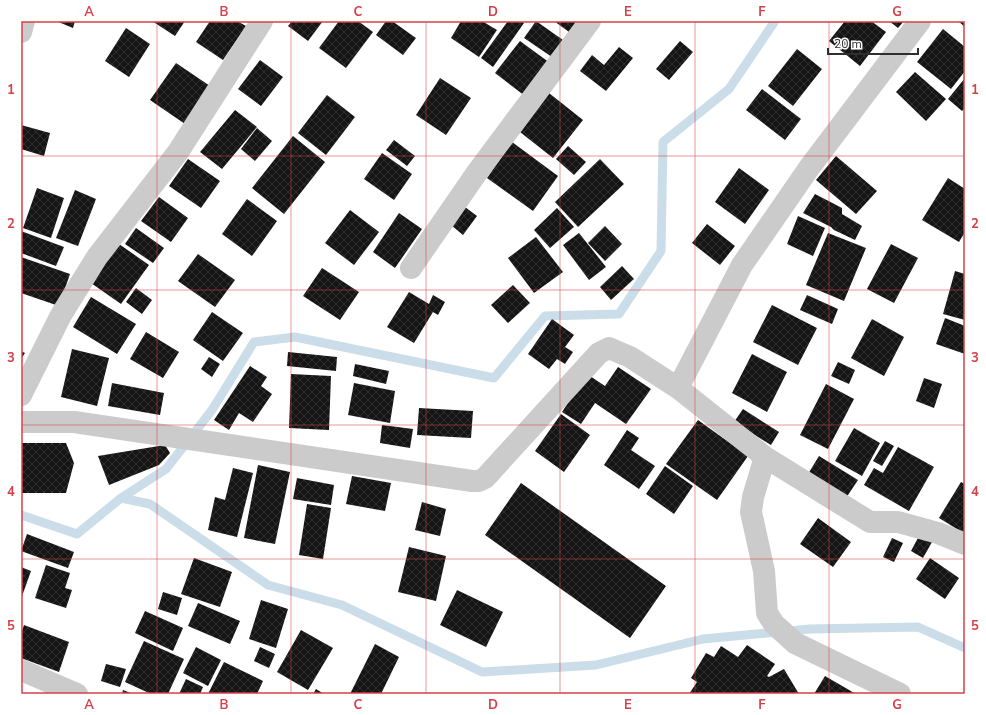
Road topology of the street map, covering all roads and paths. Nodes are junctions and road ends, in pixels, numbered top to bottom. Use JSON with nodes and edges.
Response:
{"nodes":[{"id":1,"x":262,"y":21,"type":"edge"},
{"id":2,"x":590,"y":21,"type":"edge"},
{"id":3,"x":920,"y":21,"type":"edge"},
{"id":4,"x":411,"y":268,"type":"dead end"},
{"id":5,"x":678,"y":388,"type":"junction"},
{"id":6,"x":21,"y":396,"type":"edge"},
{"id":7,"x":21,"y":422,"type":"edge"},
{"id":8,"x":765,"y":457,"type":"junction"},
{"id":9,"x":965,"y":544,"type":"edge"},
{"id":10,"x":21,"y":670,"type":"edge"},
{"id":11,"x":77,"y":694,"type":"edge"},
{"id":12,"x":900,"y":694,"type":"edge"}],
"edges":[{"from":1,"to":6,"type":"street"},
{"from":2,"to":4,"type":"street"},
{"from":3,"to":5,"type":"street"},
{"from":5,"to":7,"type":"street"},
{"from":5,"to":8,"type":"street"},
{"from":8,"to":9,"type":"street"},
{"from":8,"to":12,"type":"street"},
{"from":10,"to":11,"type":"street"}]}
